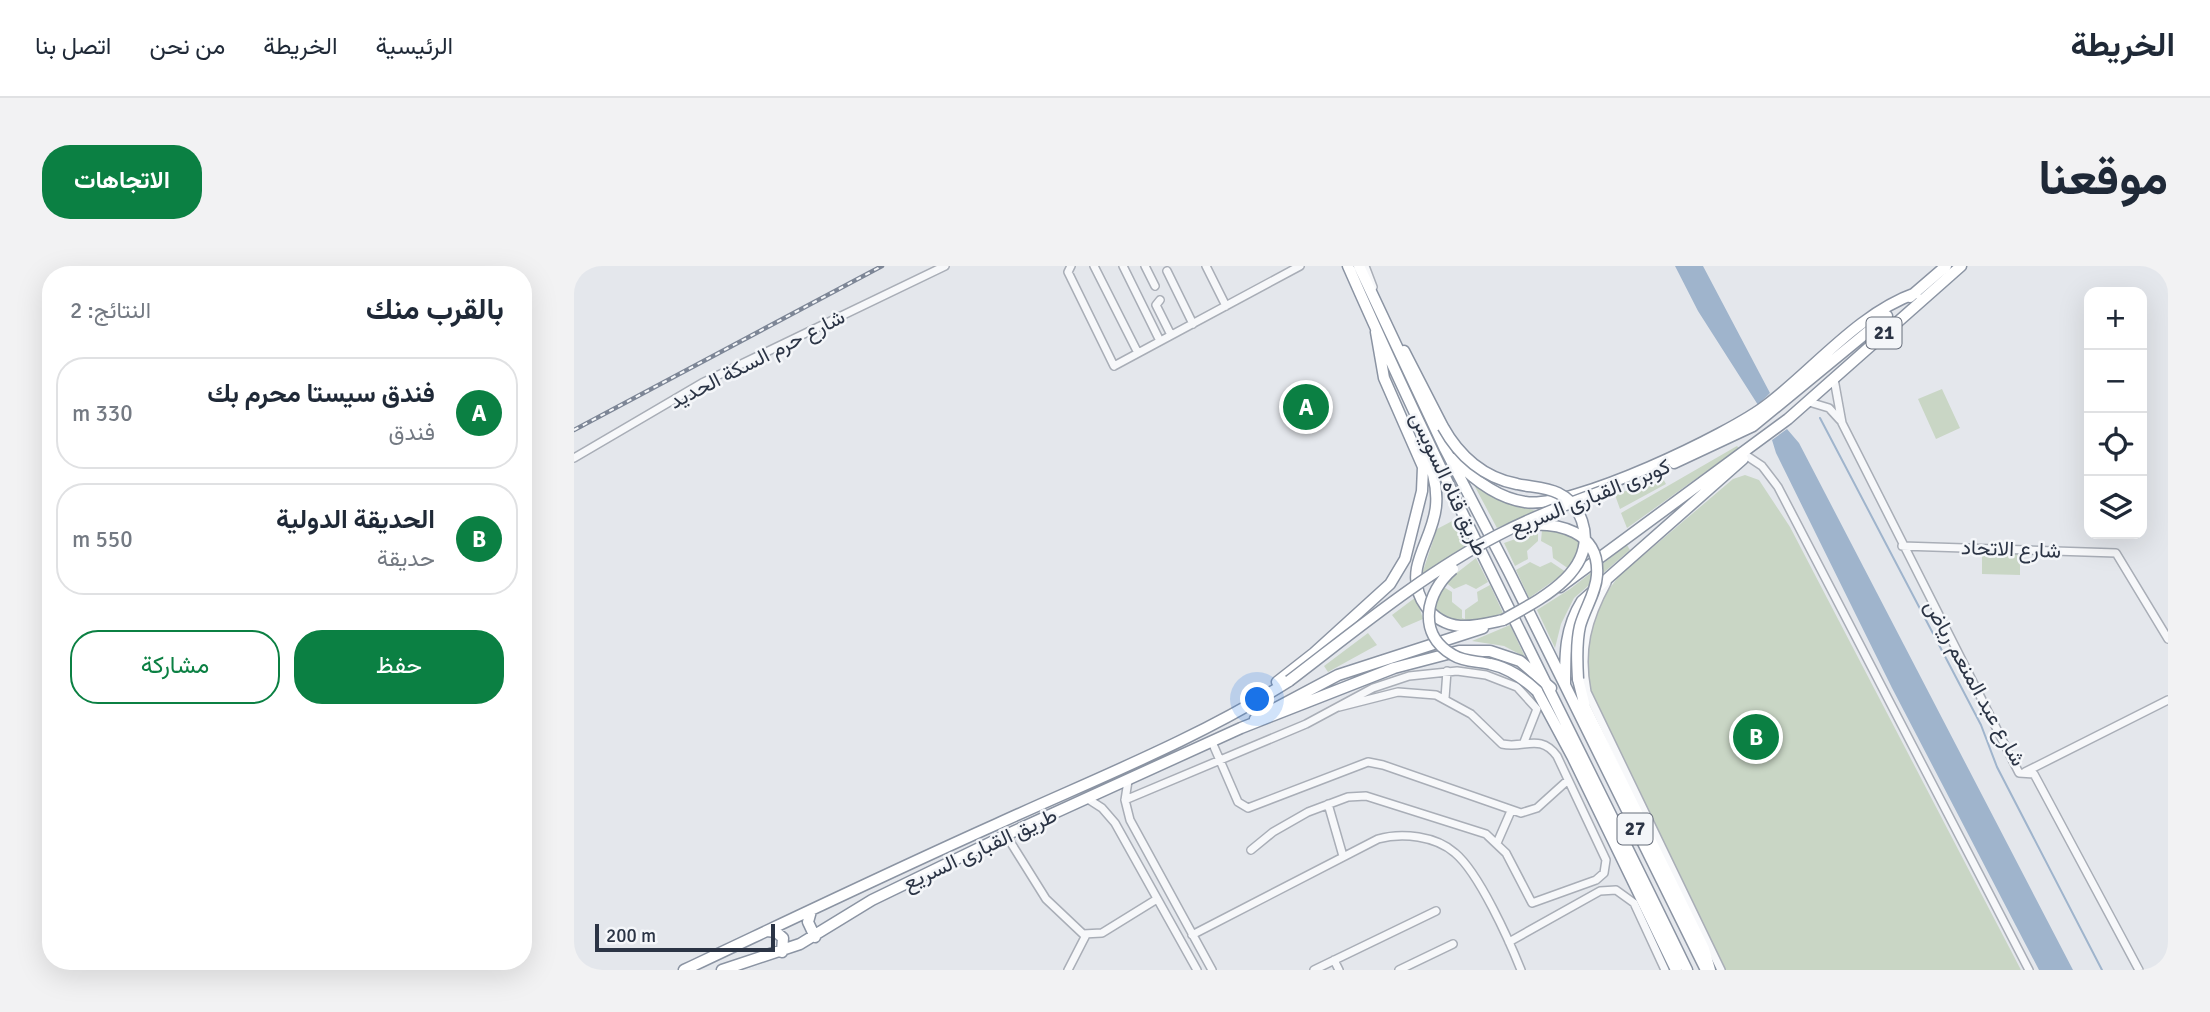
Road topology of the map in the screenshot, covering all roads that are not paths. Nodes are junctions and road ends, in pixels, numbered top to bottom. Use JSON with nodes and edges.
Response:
{"nodes":[{"id":1,"x":945,"y":266,"type":"edge"},
{"id":2,"x":1094,"y":266,"type":"edge"},
{"id":3,"x":1123,"y":266,"type":"edge"},
{"id":4,"x":1145,"y":266,"type":"edge"},
{"id":5,"x":1206,"y":266,"type":"edge"},
{"id":6,"x":1300,"y":266,"type":"edge"},
{"id":7,"x":1341,"y":266,"type":"edge"},
{"id":8,"x":1359,"y":266,"type":"edge"},
{"id":9,"x":1365,"y":266,"type":"edge"},
{"id":10,"x":1946,"y":266,"type":"edge"},
{"id":11,"x":1961,"y":266,"type":"edge"},
{"id":12,"x":1070,"y":267,"type":"edge"},
{"id":13,"x":1167,"y":271,"type":"dead end"},
{"id":14,"x":1351,"y":271,"type":"edge"},
{"id":15,"x":1155,"y":286,"type":"dead end"},
{"id":16,"x":1916,"y":293,"type":"junction"},
{"id":17,"x":1373,"y":295,"type":"junction"},
{"id":18,"x":1160,"y":300,"type":"dead end"},
{"id":19,"x":1226,"y":306,"type":"junction"},
{"id":20,"x":1194,"y":324,"type":"junction"},
{"id":21,"x":1375,"y":324,"type":"junction"},
{"id":22,"x":1171,"y":335,"type":"junction"},
{"id":23,"x":1393,"y":339,"type":"junction"},
{"id":24,"x":1160,"y":341,"type":"junction"},
{"id":25,"x":1377,"y":346,"type":"junction"},
{"id":26,"x":1138,"y":353,"type":"junction"},
{"id":27,"x":1834,"y":379,"type":"junction"},
{"id":28,"x":1809,"y":402,"type":"junction"},
{"id":29,"x":1842,"y":423,"type":"junction"},
{"id":30,"x":1767,"y":435,"type":"junction"},
{"id":31,"x":1445,"y":449,"type":"junction"},
{"id":32,"x":1747,"y":456,"type":"junction"},
{"id":33,"x":574,"y":458,"type":"edge"},
{"id":34,"x":1517,"y":526,"type":"junction"},
{"id":35,"x":1902,"y":546,"type":"junction"},
{"id":36,"x":1463,"y":555,"type":"junction"},
{"id":37,"x":1615,"y":570,"type":"junction"},
{"id":38,"x":1552,"y":593,"type":"junction"},
{"id":39,"x":1503,"y":620,"type":"junction"},
{"id":40,"x":2168,"y":639,"type":"edge"},
{"id":41,"x":1447,"y":671,"type":"junction"},
{"id":42,"x":1565,"y":687,"type":"junction"},
{"id":43,"x":1551,"y":688,"type":"junction"},
{"id":44,"x":1445,"y":698,"type":"junction"},
{"id":45,"x":2168,"y":700,"type":"edge"},
{"id":46,"x":1339,"y":707,"type":"junction"},
{"id":47,"x":1241,"y":728,"type":"junction"},
{"id":48,"x":1212,"y":742,"type":"junction"},
{"id":49,"x":1524,"y":742,"type":"junction"},
{"id":50,"x":1219,"y":760,"type":"junction"},
{"id":51,"x":2021,"y":774,"type":"junction"},
{"id":52,"x":1569,"y":780,"type":"junction"},
{"id":53,"x":1128,"y":781,"type":"junction"},
{"id":54,"x":1070,"y":791,"type":"junction"},
{"id":55,"x":1087,"y":799,"type":"junction"},
{"id":56,"x":1125,"y":800,"type":"junction"},
{"id":57,"x":1328,"y":804,"type":"junction"},
{"id":58,"x":1511,"y":811,"type":"junction"},
{"id":59,"x":1006,"y":835,"type":"junction"},
{"id":60,"x":1497,"y":843,"type":"junction"},
{"id":61,"x":1251,"y":850,"type":"dead end"},
{"id":62,"x":1343,"y":856,"type":"junction"},
{"id":63,"x":1157,"y":899,"type":"junction"},
{"id":64,"x":811,"y":911,"type":"junction"},
{"id":65,"x":1436,"y":911,"type":"dead end"},
{"id":66,"x":766,"y":931,"type":"junction"},
{"id":67,"x":1086,"y":935,"type":"junction"},
{"id":68,"x":1192,"y":935,"type":"junction"},
{"id":69,"x":815,"y":937,"type":"junction"},
{"id":70,"x":1509,"y":942,"type":"junction"},
{"id":71,"x":1453,"y":944,"type":"dead end"},
{"id":72,"x":782,"y":952,"type":"junction"},
{"id":73,"x":1334,"y":960,"type":"junction"},
{"id":74,"x":684,"y":970,"type":"edge"},
{"id":75,"x":722,"y":970,"type":"edge"},
{"id":76,"x":1068,"y":970,"type":"edge"},
{"id":77,"x":1197,"y":970,"type":"edge"},
{"id":78,"x":1212,"y":970,"type":"edge"},
{"id":79,"x":1314,"y":970,"type":"edge"},
{"id":80,"x":1339,"y":970,"type":"edge"},
{"id":81,"x":1399,"y":970,"type":"edge"},
{"id":82,"x":1521,"y":970,"type":"edge"},
{"id":83,"x":1665,"y":970,"type":"edge"},
{"id":84,"x":1676,"y":970,"type":"edge"},
{"id":85,"x":1687,"y":970,"type":"edge"},
{"id":86,"x":1708,"y":970,"type":"edge"},
{"id":87,"x":1721,"y":970,"type":"edge"},
{"id":88,"x":2029,"y":970,"type":"edge"},
{"id":89,"x":2139,"y":970,"type":"edge"}],
"edges":[{"from":1,"to":33,"type":"street","name":"شارع حرم السكة الحديد"},
{"from":2,"to":26,"type":"street"},
{"from":3,"to":24,"type":"street"},
{"from":4,"to":15,"type":"street"},
{"from":5,"to":19,"type":"street"},
{"from":6,"to":19,"type":"street"},
{"from":7,"to":14,"type":"street","name":"طريق قناه السويس"},
{"from":8,"to":17,"type":"highway","name":"طريق قناه السويس"},
{"from":9,"to":17,"type":"street","name":"طريق قناه السويس"},
{"from":10,"to":16,"type":"highway","number":"21"},
{"from":11,"to":27,"type":"highway","number":"21"},
{"from":12,"to":26,"type":"street"},
{"from":13,"to":20,"type":"street"},
{"from":14,"to":21,"type":"highway","name":"طريق قناه السويس"},
{"from":16,"to":31,"type":"highway"},
{"from":16,"to":34,"type":"highway","name":"كوبرى القبارى السريع","bridge":true},
{"from":17,"to":23,"type":"highway","name":"طريق قناه السويس"},
{"from":18,"to":22,"type":"street"},
{"from":19,"to":20,"type":"street"},
{"from":20,"to":22,"type":"street"},
{"from":21,"to":25,"type":"highway"},
{"from":21,"to":43,"type":"highway","name":"طريق قناه السويس"},
{"from":22,"to":24,"type":"street"},
{"from":23,"to":31,"type":"highway","name":"طريق قناه السويس"},
{"from":23,"to":38,"type":"highway","bridge":true},
{"from":24,"to":26,"type":"street"},
{"from":25,"to":39,"type":"highway","bridge":true},
{"from":25,"to":54,"type":"highway"},
{"from":27,"to":28,"type":"highway","number":"21"},
{"from":27,"to":29,"type":"street","name":"شارع عبد المنعم رياض"},
{"from":28,"to":29,"type":"street","name":"شارع عبد المنعم رياض"},
{"from":28,"to":30,"type":"highway","name":"كوبرى القبارى السريع"},
{"from":29,"to":35,"type":"street","name":"شارع عبد المنعم رياض"},
{"from":30,"to":32,"type":"highway"},
{"from":30,"to":38,"type":"highway","name":"كوبرى القبارى السريع","bridge":true},
{"from":31,"to":42,"type":"highway","name":"طريق قناه السويس"},
{"from":32,"to":37,"type":"highway"},
{"from":32,"to":88,"type":"street"},
{"from":34,"to":36,"type":"highway","name":"كوبرى القبارى السريع","bridge":true},
{"from":34,"to":86,"type":"highway","bridge":true},
{"from":35,"to":40,"type":"street","name":"شارع الاتحاد"},
{"from":35,"to":51,"type":"street","name":"شارع عبد المنعم رياض"},
{"from":36,"to":54,"type":"highway","name":"كوبرى القبارى السريع","bridge":true},
{"from":36,"to":84,"type":"highway","bridge":true},
{"from":37,"to":42,"type":"highway"},
{"from":37,"to":87,"type":"street"},
{"from":38,"to":39,"type":"highway","name":"كوبرى القبارى السريع","bridge":true},
{"from":39,"to":47,"type":"highway","name":"كوبرى القبارى السريع"},
{"from":41,"to":44,"type":"street"},
{"from":41,"to":46,"type":"street"},
{"from":41,"to":49,"type":"street"},
{"from":42,"to":86,"type":"highway","number":"27"},
{"from":43,"to":47,"type":"highway"},
{"from":43,"to":85,"type":"highway","number":"27"},
{"from":44,"to":46,"type":"street"},
{"from":44,"to":49,"type":"street"},
{"from":45,"to":51,"type":"street"},
{"from":46,"to":50,"type":"street"},
{"from":47,"to":48,"type":"highway","name":"طريق القبارى السريع"},
{"from":48,"to":50,"type":"street"},
{"from":48,"to":53,"type":"highway","name":"طريق القبارى السريع"},
{"from":49,"to":52,"type":"street"},
{"from":50,"to":56,"type":"street"},
{"from":50,"to":58,"type":"street"},
{"from":51,"to":89,"type":"street","name":"شارع عبد المنعم رياض"},
{"from":52,"to":58,"type":"street"},
{"from":52,"to":60,"type":"street"},
{"from":53,"to":55,"type":"highway","name":"طريق القبارى السريع"},
{"from":53,"to":56,"type":"street"},
{"from":54,"to":64,"type":"highway","name":"طريق القبارى السريع"},
{"from":55,"to":59,"type":"highway","name":"طريق القبارى السريع"},
{"from":55,"to":63,"type":"street"},
{"from":56,"to":68,"type":"street"},
{"from":57,"to":60,"type":"street"},
{"from":57,"to":61,"type":"street"},
{"from":57,"to":62,"type":"street"},
{"from":58,"to":60,"type":"street"},
{"from":59,"to":67,"type":"street"},
{"from":59,"to":69,"type":"highway","name":"طريق القبارى السريع"},
{"from":62,"to":68,"type":"street"},
{"from":62,"to":70,"type":"street"},
{"from":63,"to":67,"type":"street"},
{"from":63,"to":77,"type":"street"},
{"from":64,"to":66,"type":"highway","name":"طريق القبارى السريع"},
{"from":64,"to":69,"type":"highway"},
{"from":65,"to":73,"type":"street"},
{"from":66,"to":72,"type":"highway"},
{"from":66,"to":74,"type":"highway","name":"طريق القبارى السريع"},
{"from":67,"to":76,"type":"street"},
{"from":68,"to":78,"type":"street"},
{"from":69,"to":72,"type":"highway","name":"طريق القبارى السريع"},
{"from":70,"to":82,"type":"street"},
{"from":70,"to":83,"type":"street"},
{"from":71,"to":81,"type":"street"},
{"from":72,"to":75,"type":"highway","name":"طريق القبارى السريع"},
{"from":73,"to":79,"type":"street"},
{"from":73,"to":80,"type":"street"}]}
